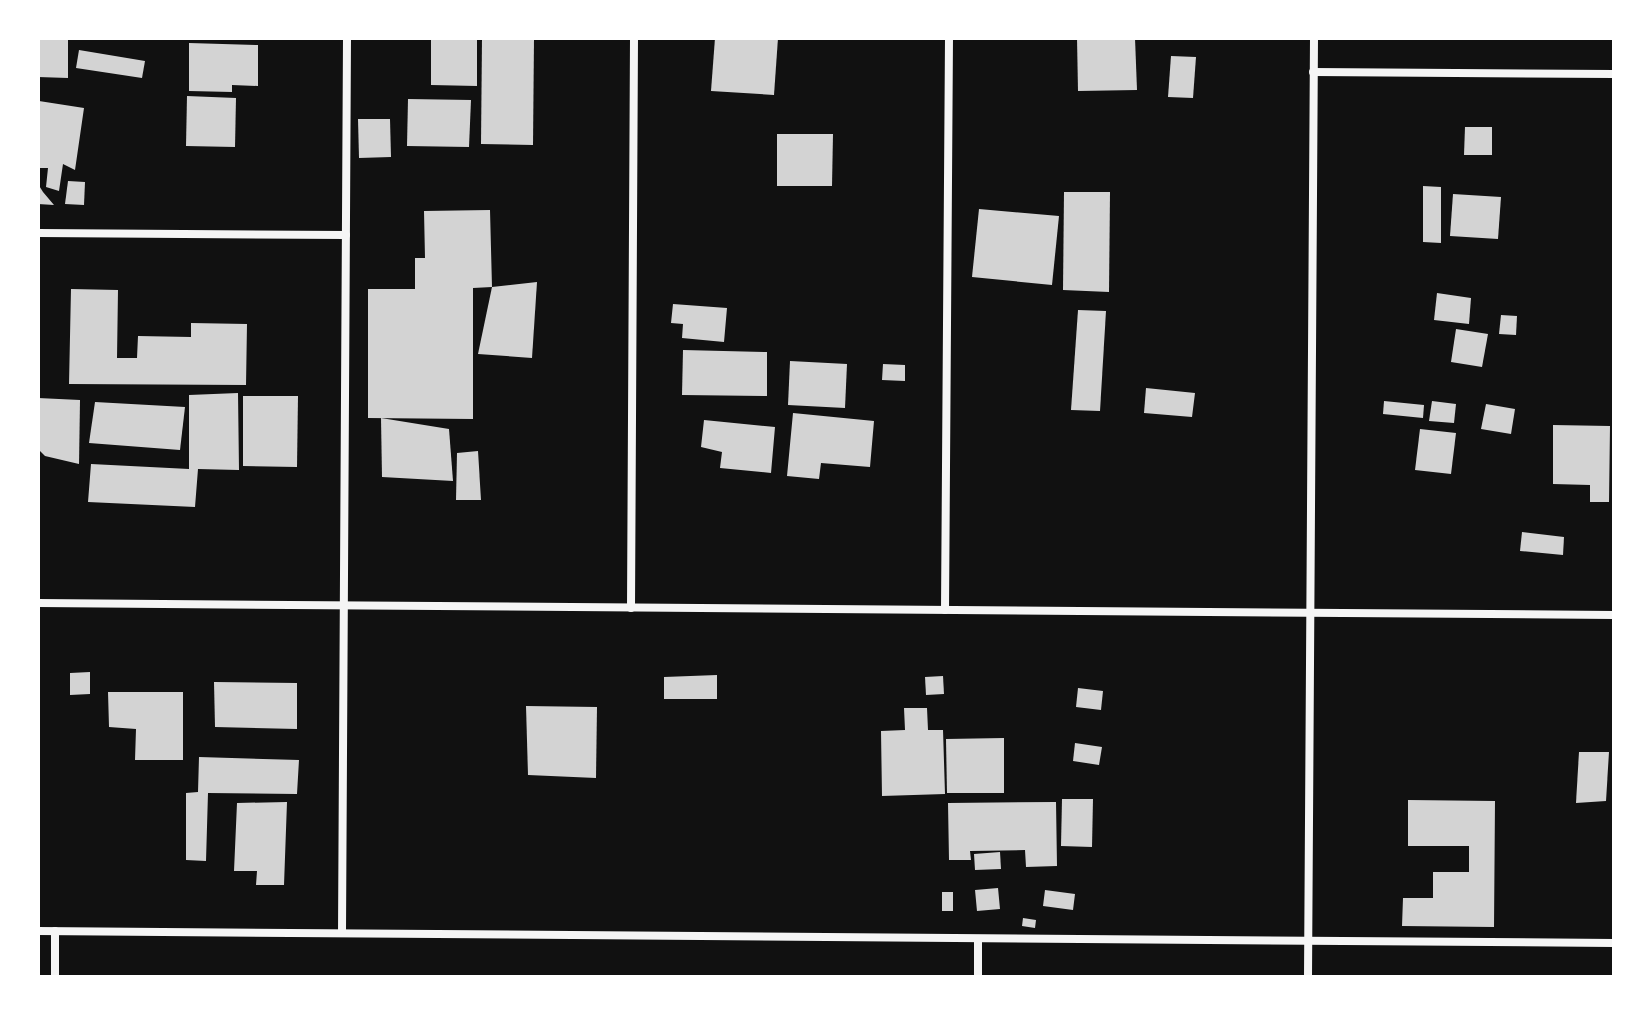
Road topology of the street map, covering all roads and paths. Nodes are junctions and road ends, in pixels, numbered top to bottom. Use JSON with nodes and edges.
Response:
{"nodes":[{"id":1,"x":347,"y":38,"type":"edge"},
{"id":2,"x":634,"y":38,"type":"edge"},
{"id":3,"x":949,"y":38,"type":"edge"},
{"id":4,"x":1314,"y":38,"type":"edge"},
{"id":5,"x":1313,"y":72,"type":"junction"},
{"id":6,"x":1614,"y":74,"type":"edge"},
{"id":7,"x":38,"y":233,"type":"edge"},
{"id":8,"x":346,"y":235,"type":"junction"},
{"id":9,"x":38,"y":603,"type":"edge"},
{"id":10,"x":344,"y":605,"type":"junction"},
{"id":11,"x":631,"y":608,"type":"junction"},
{"id":12,"x":945,"y":610,"type":"junction"},
{"id":13,"x":1311,"y":613,"type":"junction"},
{"id":14,"x":1614,"y":615,"type":"edge"},
{"id":15,"x":38,"y":931,"type":"edge"},
{"id":16,"x":55,"y":931,"type":"junction"},
{"id":17,"x":342,"y":933,"type":"junction"},
{"id":18,"x":978,"y":939,"type":"junction"},
{"id":19,"x":1308,"y":941,"type":"junction"},
{"id":20,"x":1614,"y":943,"type":"edge"},
{"id":21,"x":55,"y":977,"type":"edge"},
{"id":22,"x":978,"y":977,"type":"edge"},
{"id":23,"x":1308,"y":977,"type":"edge"}],
"edges":[{"from":1,"to":8,"type":"street"},
{"from":2,"to":11,"type":"street"},
{"from":3,"to":12,"type":"street"},
{"from":4,"to":5,"type":"street"},
{"from":5,"to":6,"type":"street"},
{"from":5,"to":13,"type":"street"},
{"from":7,"to":8,"type":"street"},
{"from":8,"to":10,"type":"street"},
{"from":9,"to":10,"type":"street"},
{"from":10,"to":11,"type":"street"},
{"from":10,"to":17,"type":"street"},
{"from":11,"to":12,"type":"street"},
{"from":12,"to":13,"type":"street"},
{"from":13,"to":14,"type":"street"},
{"from":13,"to":19,"type":"street"},
{"from":15,"to":16,"type":"street"},
{"from":16,"to":17,"type":"street"},
{"from":16,"to":21,"type":"street"},
{"from":17,"to":18,"type":"street"},
{"from":18,"to":19,"type":"street"},
{"from":18,"to":22,"type":"street"},
{"from":19,"to":20,"type":"street"},
{"from":19,"to":23,"type":"street"}]}
